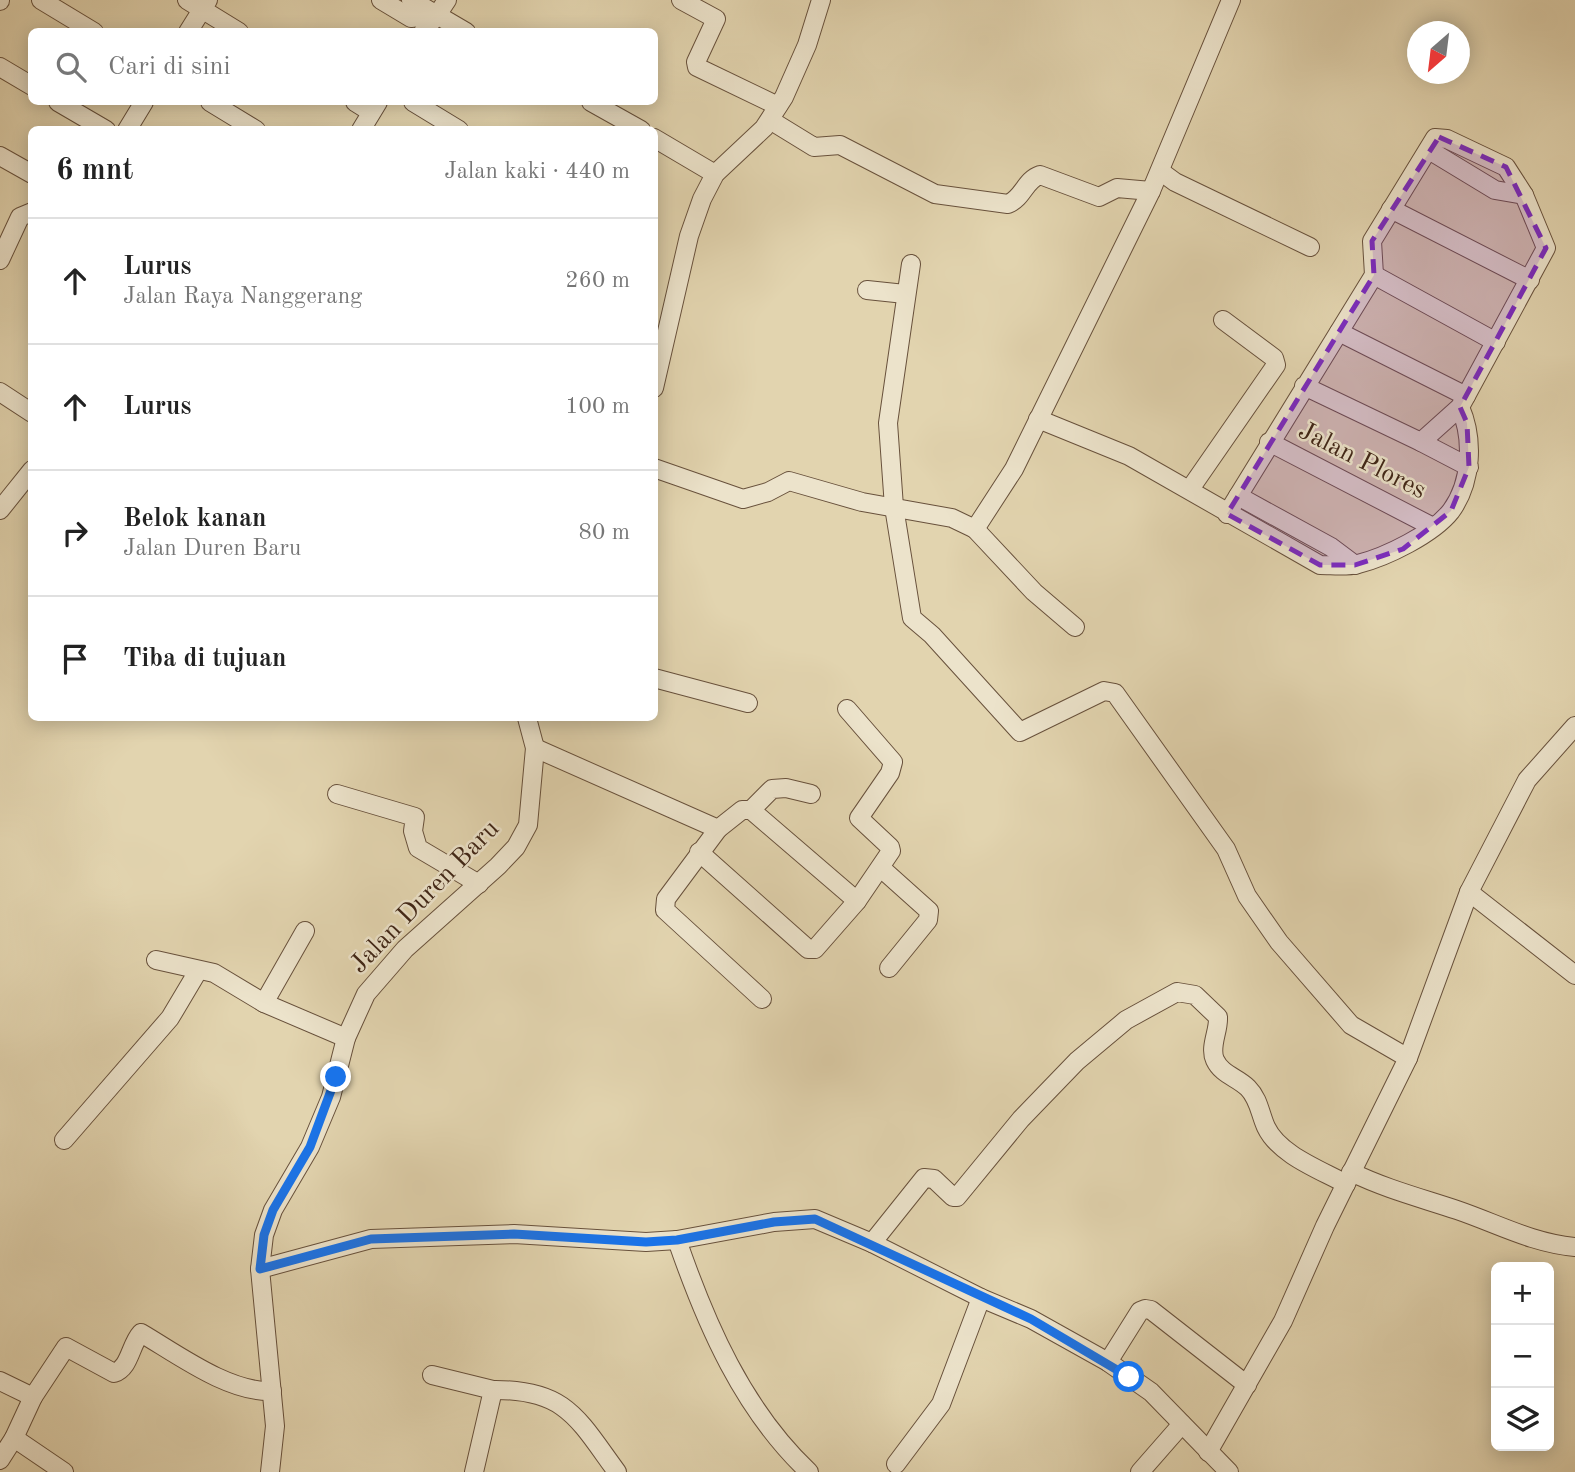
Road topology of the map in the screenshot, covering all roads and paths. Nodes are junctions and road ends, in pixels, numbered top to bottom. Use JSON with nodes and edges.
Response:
{"nodes":[{"id":1,"x":41,"y":0,"type":"edge"},
{"id":2,"x":381,"y":0,"type":"edge"},
{"id":3,"x":681,"y":0,"type":"edge"},
{"id":4,"x":821,"y":0,"type":"edge"},
{"id":5,"x":1231,"y":0,"type":"edge"},
{"id":6,"x":199,"y":3,"type":"edge"},
{"id":7,"x":442,"y":8,"type":"edge"},
{"id":8,"x":414,"y":20,"type":"edge"},
{"id":9,"x":87,"y":28,"type":"edge"},
{"id":10,"x":190,"y":28,"type":"edge"},
{"id":11,"x":233,"y":28,"type":"edge"},
{"id":12,"x":462,"y":28,"type":"edge"},
{"id":13,"x":0,"y":67,"type":"edge"},
{"id":14,"x":28,"y":84,"type":"edge"},
{"id":15,"x":63,"y":105,"type":"edge"},
{"id":16,"x":142,"y":105,"type":"edge"},
{"id":17,"x":215,"y":105,"type":"edge"},
{"id":18,"x":418,"y":105,"type":"edge"},
{"id":19,"x":596,"y":105,"type":"edge"},
{"id":20,"x":375,"y":107,"type":"edge"},
{"id":21,"x":774,"y":113,"type":"junction"},
{"id":22,"x":99,"y":126,"type":"edge"},
{"id":23,"x":129,"y":126,"type":"edge"},
{"id":24,"x":249,"y":126,"type":"edge"},
{"id":25,"x":363,"y":126,"type":"edge"},
{"id":26,"x":452,"y":126,"type":"edge"},
{"id":27,"x":634,"y":126,"type":"edge"},
{"id":28,"x":658,"y":140,"type":"edge"},
{"id":29,"x":0,"y":156,"type":"edge"},
{"id":30,"x":1160,"y":171,"type":"junction"},
{"id":31,"x":28,"y":172,"type":"edge"},
{"id":32,"x":715,"y":174,"type":"junction"},
{"id":33,"x":1151,"y":191,"type":"junction"},
{"id":34,"x":1391,"y":209,"type":"junction"},
{"id":35,"x":28,"y":214,"type":"edge"},
{"id":36,"x":1310,"y":247,"type":"dead end"},
{"id":37,"x":0,"y":260,"type":"edge"},
{"id":38,"x":911,"y":264,"type":"dead end"},
{"id":39,"x":1374,"y":275,"type":"junction"},
{"id":40,"x":1530,"y":280,"type":"junction"},
{"id":41,"x":867,"y":290,"type":"dead end"},
{"id":42,"x":905,"y":295,"type":"junction"},
{"id":43,"x":1223,"y":320,"type":"dead end"},
{"id":44,"x":1339,"y":332,"type":"junction"},
{"id":45,"x":1496,"y":342,"type":"junction"},
{"id":46,"x":660,"y":343,"type":"edge"},
{"id":47,"x":1304,"y":386,"type":"junction"},
{"id":48,"x":0,"y":391,"type":"edge"},
{"id":49,"x":1463,"y":402,"type":"junction"},
{"id":50,"x":28,"y":410,"type":"edge"},
{"id":51,"x":1038,"y":418,"type":"junction"},
{"id":52,"x":1269,"y":442,"type":"junction"},
{"id":53,"x":1421,"y":442,"type":"junction"},
{"id":54,"x":1469,"y":467,"type":"junction"},
{"id":55,"x":658,"y":469,"type":"edge"},
{"id":56,"x":28,"y":475,"type":"edge"},
{"id":57,"x":1190,"y":489,"type":"junction"},
{"id":58,"x":1238,"y":496,"type":"junction"},
{"id":59,"x":894,"y":507,"type":"junction"},
{"id":60,"x":0,"y":510,"type":"edge"},
{"id":61,"x":1227,"y":514,"type":"junction"},
{"id":62,"x":1431,"y":526,"type":"junction"},
{"id":63,"x":975,"y":529,"type":"junction"},
{"id":64,"x":1355,"y":565,"type":"junction"},
{"id":65,"x":1074,"y":627,"type":"dead end"},
{"id":66,"x":658,"y":679,"type":"edge"},
{"id":67,"x":748,"y":704,"type":"dead end"},
{"id":68,"x":847,"y":709,"type":"dead end"},
{"id":69,"x":528,"y":721,"type":"edge"},
{"id":70,"x":1575,"y":726,"type":"edge"},
{"id":71,"x":534,"y":748,"type":"junction"},
{"id":72,"x":337,"y":794,"type":"dead end"},
{"id":73,"x":811,"y":794,"type":"dead end"},
{"id":74,"x":751,"y":810,"type":"junction"},
{"id":75,"x":718,"y":829,"type":"junction"},
{"id":76,"x":699,"y":852,"type":"junction"},
{"id":77,"x":881,"y":868,"type":"junction"},
{"id":78,"x":479,"y":884,"type":"junction"},
{"id":79,"x":1469,"y":891,"type":"junction"},
{"id":80,"x":857,"y":901,"type":"junction"},
{"id":81,"x":305,"y":931,"type":"dead end"},
{"id":82,"x":156,"y":960,"type":"dead end"},
{"id":83,"x":889,"y":968,"type":"dead end"},
{"id":84,"x":198,"y":971,"type":"junction"},
{"id":85,"x":1575,"y":975,"type":"edge"},
{"id":86,"x":762,"y":999,"type":"dead end"},
{"id":87,"x":264,"y":1003,"type":"junction"},
{"id":88,"x":346,"y":1038,"type":"junction"},
{"id":89,"x":1408,"y":1058,"type":"junction"},
{"id":90,"x":64,"y":1140,"type":"dead end"},
{"id":91,"x":1348,"y":1178,"type":"junction"},
{"id":92,"x":677,"y":1240,"type":"junction"},
{"id":93,"x":872,"y":1243,"type":"junction"},
{"id":94,"x":1575,"y":1247,"type":"edge"},
{"id":95,"x":260,"y":1269,"type":"junction"},
{"id":96,"x":981,"y":1298,"type":"junction"},
{"id":97,"x":1108,"y":1362,"type":"junction"},
{"id":98,"x":432,"y":1376,"type":"dead end"},
{"id":99,"x":0,"y":1381,"type":"edge"},
{"id":100,"x":1247,"y":1385,"type":"junction"},
{"id":101,"x":493,"y":1390,"type":"junction"},
{"id":102,"x":272,"y":1391,"type":"junction"},
{"id":103,"x":33,"y":1397,"type":"junction"},
{"id":104,"x":1182,"y":1424,"type":"junction"},
{"id":105,"x":14,"y":1438,"type":"junction"},
{"id":106,"x":1208,"y":1452,"type":"junction"},
{"id":107,"x":0,"y":1460,"type":"edge"},
{"id":108,"x":896,"y":1464,"type":"dead end"},
{"id":109,"x":64,"y":1472,"type":"edge"},
{"id":110,"x":270,"y":1472,"type":"edge"},
{"id":111,"x":474,"y":1472,"type":"edge"},
{"id":112,"x":617,"y":1472,"type":"edge"},
{"id":113,"x":809,"y":1472,"type":"edge"},
{"id":114,"x":1140,"y":1472,"type":"edge"},
{"id":115,"x":1229,"y":1472,"type":"edge"}],
"edges":[{"from":1,"to":9,"type":"street"},
{"from":2,"to":8,"type":"street"},
{"from":3,"to":21,"type":"street"},
{"from":4,"to":21,"type":"street"},
{"from":5,"to":30,"type":"street"},
{"from":6,"to":10,"type":"street"},
{"from":6,"to":11,"type":"street"},
{"from":7,"to":8,"type":"street"},
{"from":7,"to":12,"type":"street"},
{"from":13,"to":14,"type":"street"},
{"from":15,"to":22,"type":"street"},
{"from":16,"to":23,"type":"street"},
{"from":17,"to":24,"type":"street"},
{"from":18,"to":26,"type":"street"},
{"from":19,"to":27,"type":"street"},
{"from":20,"to":25,"type":"street"},
{"from":21,"to":32,"type":"street"},
{"from":21,"to":33,"type":"street"},
{"from":28,"to":32,"type":"street"},
{"from":29,"to":31,"type":"street"},
{"from":30,"to":33,"type":"street"},
{"from":30,"to":36,"type":"street"},
{"from":32,"to":46,"type":"street"},
{"from":33,"to":51,"type":"street"},
{"from":34,"to":39,"type":"street"},
{"from":34,"to":40,"type":"street"},
{"from":34,"to":40,"type":"street"},
{"from":35,"to":37,"type":"street"},
{"from":38,"to":42,"type":"street"},
{"from":39,"to":44,"type":"street"},
{"from":39,"to":45,"type":"street"},
{"from":40,"to":45,"type":"street"},
{"from":41,"to":42,"type":"street"},
{"from":42,"to":59,"type":"street"},
{"from":43,"to":57,"type":"street"},
{"from":44,"to":47,"type":"street"},
{"from":44,"to":49,"type":"street"},
{"from":45,"to":49,"type":"street"},
{"from":47,"to":52,"type":"street"},
{"from":47,"to":53,"type":"street"},
{"from":48,"to":50,"type":"street"},
{"from":49,"to":53,"type":"street"},
{"from":49,"to":54,"type":"street"},
{"from":51,"to":57,"type":"street"},
{"from":51,"to":63,"type":"street"},
{"from":52,"to":58,"type":"street"},
{"from":52,"to":62,"type":"street","name":"Jalan Plores"},
{"from":53,"to":54,"type":"street"},
{"from":54,"to":62,"type":"street"},
{"from":55,"to":59,"type":"street"},
{"from":56,"to":60,"type":"street"},
{"from":57,"to":61,"type":"street"},
{"from":58,"to":61,"type":"street"},
{"from":58,"to":64,"type":"street"},
{"from":59,"to":63,"type":"street"},
{"from":59,"to":89,"type":"street"},
{"from":61,"to":64,"type":"street"},
{"from":62,"to":64,"type":"street"},
{"from":63,"to":65,"type":"street"},
{"from":66,"to":67,"type":"street"},
{"from":68,"to":77,"type":"street"},
{"from":69,"to":71,"type":"street","name":"Jalan Duren Baru"},
{"from":70,"to":79,"type":"street"},
{"from":71,"to":75,"type":"street"},
{"from":71,"to":78,"type":"street","name":"Jalan Duren Baru"},
{"from":72,"to":78,"type":"street"},
{"from":73,"to":74,"type":"street"},
{"from":74,"to":75,"type":"street"},
{"from":74,"to":80,"type":"street"},
{"from":75,"to":76,"type":"street"},
{"from":76,"to":80,"type":"street"},
{"from":76,"to":86,"type":"street"},
{"from":77,"to":80,"type":"street"},
{"from":77,"to":83,"type":"street"},
{"from":78,"to":88,"type":"street","name":"Jalan Duren Baru"},
{"from":79,"to":85,"type":"street"},
{"from":79,"to":89,"type":"street"},
{"from":81,"to":87,"type":"street"},
{"from":82,"to":84,"type":"street"},
{"from":84,"to":87,"type":"street"},
{"from":84,"to":90,"type":"street"},
{"from":87,"to":88,"type":"street"},
{"from":88,"to":95,"type":"street","name":"Jalan Duren Baru"},
{"from":89,"to":91,"type":"street"},
{"from":91,"to":93,"type":"street"},
{"from":91,"to":94,"type":"street"},
{"from":91,"to":100,"type":"street"},
{"from":92,"to":93,"type":"street"},
{"from":92,"to":95,"type":"street"},
{"from":92,"to":113,"type":"street"},
{"from":93,"to":96,"type":"street"},
{"from":95,"to":102,"type":"street","name":"Jalan Duren Baru"},
{"from":96,"to":97,"type":"street"},
{"from":96,"to":108,"type":"street"},
{"from":97,"to":100,"type":"street"},
{"from":97,"to":104,"type":"street"},
{"from":98,"to":101,"type":"street"},
{"from":99,"to":103,"type":"street"},
{"from":100,"to":106,"type":"street"},
{"from":101,"to":111,"type":"street"},
{"from":101,"to":112,"type":"street"},
{"from":102,"to":103,"type":"street"},
{"from":102,"to":110,"type":"street","name":"Jalan Duren Baru"},
{"from":103,"to":105,"type":"street"},
{"from":104,"to":106,"type":"street"},
{"from":104,"to":114,"type":"street"},
{"from":105,"to":107,"type":"street"},
{"from":105,"to":109,"type":"street"},
{"from":106,"to":115,"type":"street"}]}
